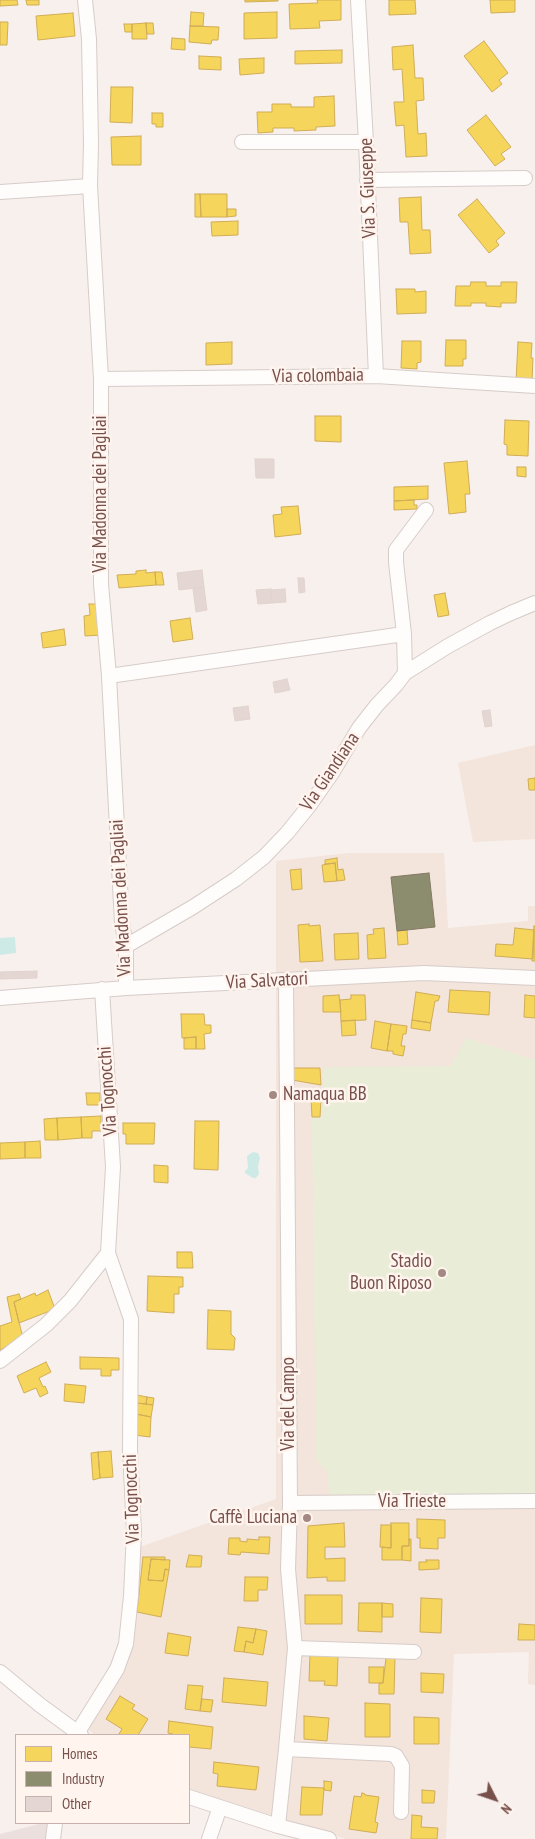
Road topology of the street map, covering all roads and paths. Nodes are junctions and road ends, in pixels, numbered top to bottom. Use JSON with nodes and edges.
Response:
{"nodes":[{"id":1,"x":85,"y":0,"type":"edge"},
{"id":2,"x":358,"y":0,"type":"edge"},
{"id":3,"x":242,"y":142,"type":"dead end"},
{"id":4,"x":366,"y":142,"type":"junction"},
{"id":5,"x":525,"y":178,"type":"dead end"},
{"id":6,"x":367,"y":180,"type":"junction"},
{"id":7,"x":90,"y":186,"type":"junction"},
{"id":8,"x":0,"y":192,"type":"edge"},
{"id":9,"x":376,"y":376,"type":"junction"},
{"id":10,"x":101,"y":380,"type":"junction"},
{"id":11,"x":535,"y":386,"type":"edge"},
{"id":12,"x":426,"y":510,"type":"dead end"},
{"id":13,"x":535,"y":603,"type":"edge"},
{"id":14,"x":404,"y":634,"type":"junction"},
{"id":15,"x":405,"y":673,"type":"junction"},
{"id":16,"x":108,"y":676,"type":"junction"},
{"id":17,"x":126,"y":946,"type":"junction"},
{"id":18,"x":535,"y":978,"type":"edge"},
{"id":19,"x":286,"y":981,"type":"junction"},
{"id":20,"x":126,"y":988,"type":"junction"},
{"id":21,"x":102,"y":989,"type":"junction"},
{"id":22,"x":0,"y":998,"type":"edge"},
{"id":23,"x":108,"y":1254,"type":"junction"},
{"id":24,"x":0,"y":1361,"type":"edge"},
{"id":25,"x":535,"y":1501,"type":"edge"},
{"id":26,"x":290,"y":1503,"type":"junction"},
{"id":27,"x":295,"y":1648,"type":"junction"},
{"id":28,"x":414,"y":1652,"type":"dead end"},
{"id":29,"x":0,"y":1672,"type":"edge"},
{"id":30,"x":78,"y":1734,"type":"edge"},
{"id":31,"x":286,"y":1749,"type":"junction"},
{"id":32,"x":190,"y":1797,"type":"edge"},
{"id":33,"x":220,"y":1807,"type":"junction"},
{"id":34,"x":401,"y":1812,"type":"dead end"},
{"id":35,"x":55,"y":1824,"type":"edge"},
{"id":36,"x":278,"y":1826,"type":"junction"},
{"id":37,"x":53,"y":1839,"type":"edge"},
{"id":38,"x":209,"y":1839,"type":"edge"},
{"id":39,"x":328,"y":1839,"type":"edge"}],
"edges":[{"from":1,"to":7,"type":"street","name":"Via Madonna dei Pagliai"},
{"from":2,"to":4,"type":"street","name":"Via S. Giuseppe"},
{"from":3,"to":4,"type":"street"},
{"from":4,"to":6,"type":"street","name":"Via S. Giuseppe"},
{"from":5,"to":6,"type":"street"},
{"from":6,"to":9,"type":"street","name":"Via S. Giuseppe"},
{"from":7,"to":8,"type":"street"},
{"from":7,"to":10,"type":"street","name":"Via Madonna dei Pagliai"},
{"from":9,"to":10,"type":"street","name":"Via colombaia"},
{"from":9,"to":11,"type":"street","name":"Via colombaia"},
{"from":10,"to":16,"type":"street","name":"Via Madonna dei Pagliai"},
{"from":12,"to":14,"type":"street"},
{"from":13,"to":15,"type":"street","name":"Via Giandiana"},
{"from":14,"to":15,"type":"street"},
{"from":14,"to":16,"type":"street"},
{"from":15,"to":17,"type":"street","name":"Via Giandiana"},
{"from":16,"to":17,"type":"street","name":"Via Madonna dei Pagliai"},
{"from":17,"to":20,"type":"street","name":"Via Madonna dei Pagliai"},
{"from":18,"to":19,"type":"street","name":"Via Salvatori"},
{"from":19,"to":20,"type":"street","name":"Via Salvatori"},
{"from":19,"to":26,"type":"street","name":"Via del Campo"},
{"from":20,"to":21,"type":"street","name":"Via Salvatori"},
{"from":21,"to":22,"type":"street","name":"Via Salvatori"},
{"from":21,"to":23,"type":"street","name":"Via Tognocchi"},
{"from":23,"to":24,"type":"street"},
{"from":23,"to":30,"type":"street","name":"Via Tognocchi"},
{"from":25,"to":26,"type":"street","name":"Via Trieste"},
{"from":26,"to":27,"type":"street","name":"Via del Campo"},
{"from":27,"to":28,"type":"street"},
{"from":27,"to":31,"type":"street","name":"Via del Campo"},
{"from":29,"to":30,"type":"street"},
{"from":31,"to":34,"type":"street"},
{"from":31,"to":36,"type":"street","name":"Via del Campo"},
{"from":32,"to":33,"type":"street"},
{"from":33,"to":36,"type":"street"},
{"from":33,"to":38,"type":"street"},
{"from":35,"to":37,"type":"street"},
{"from":36,"to":39,"type":"street"}]}
